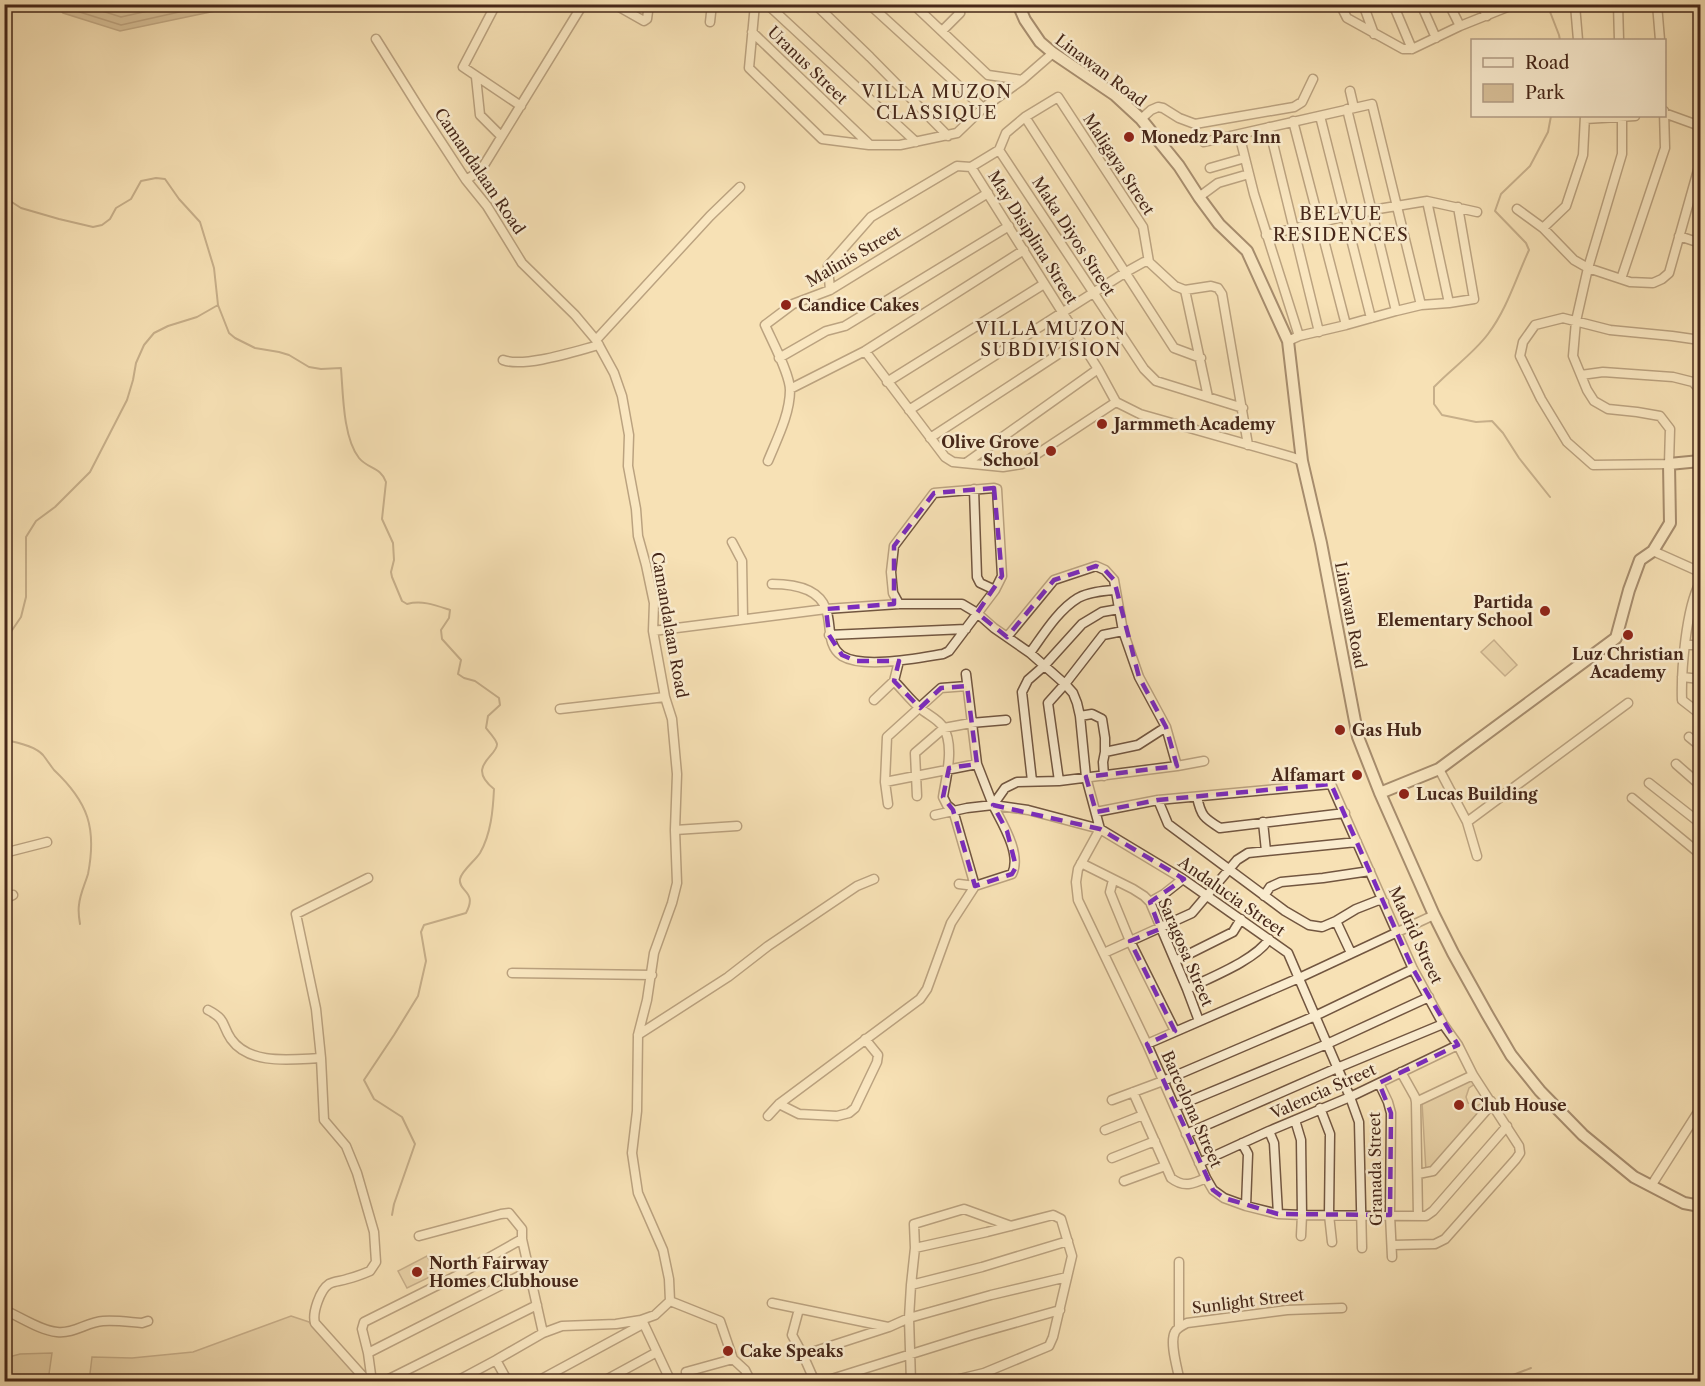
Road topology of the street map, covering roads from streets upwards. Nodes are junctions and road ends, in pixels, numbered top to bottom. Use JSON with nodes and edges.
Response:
{"nodes":[{"id":1,"x":495,"y":4,"type":"edge"},
{"id":2,"x":583,"y":4,"type":"edge"},
{"id":3,"x":614,"y":4,"type":"edge"},
{"id":4,"x":649,"y":4,"type":"edge"},
{"id":5,"x":712,"y":4,"type":"edge"},
{"id":6,"x":755,"y":4,"type":"edge"},
{"id":7,"x":767,"y":4,"type":"edge"},
{"id":8,"x":815,"y":4,"type":"edge"},
{"id":9,"x":869,"y":4,"type":"edge"},
{"id":10,"x":913,"y":4,"type":"edge"},
{"id":11,"x":953,"y":4,"type":"edge"},
{"id":12,"x":1018,"y":4,"type":"edge"},
{"id":13,"x":1340,"y":4,"type":"edge"},
{"id":14,"x":1363,"y":4,"type":"edge"},
{"id":15,"x":1393,"y":4,"type":"edge"},
{"id":16,"x":1421,"y":4,"type":"edge"},
{"id":17,"x":1449,"y":4,"type":"edge"},
{"id":18,"x":1481,"y":4,"type":"edge"},
{"id":19,"x":1579,"y":4,"type":"edge"},
{"id":20,"x":1618,"y":4,"type":"edge"},
{"id":21,"x":1657,"y":4,"type":"edge"},
{"id":22,"x":1696,"y":4,"type":"edge"},
{"id":23,"x":1514,"y":5,"type":"edge"},
{"id":24,"x":1701,"y":11,"type":"edge"},
{"id":25,"x":1486,"y":16,"type":"junction"},
{"id":26,"x":710,"y":22,"type":"dead end"},
{"id":27,"x":1460,"y":26,"type":"junction"},
{"id":28,"x":942,"y":31,"type":"junction"},
{"id":29,"x":752,"y":32,"type":"junction"},
{"id":30,"x":1374,"y":34,"type":"junction"},
{"id":31,"x":1436,"y":38,"type":"junction"},
{"id":32,"x":376,"y":39,"type":"dead end"},
{"id":33,"x":1578,"y":39,"type":"edge"},
{"id":34,"x":1619,"y":39,"type":"edge"},
{"id":35,"x":1660,"y":39,"type":"edge"},
{"id":36,"x":1412,"y":48,"type":"junction"},
{"id":37,"x":1053,"y":53,"type":"junction"},
{"id":38,"x":476,"y":76,"type":"junction"},
{"id":39,"x":1313,"y":79,"type":"dead end"},
{"id":40,"x":1022,"y":80,"type":"junction"},
{"id":41,"x":1350,"y":91,"type":"dead end"},
{"id":42,"x":521,"y":106,"type":"junction"},
{"id":43,"x":983,"y":108,"type":"junction"},
{"id":44,"x":1350,"y":109,"type":"junction"},
{"id":45,"x":1666,"y":112,"type":"edge"},
{"id":46,"x":1320,"y":116,"type":"junction"},
{"id":47,"x":1025,"y":117,"type":"junction"},
{"id":48,"x":1585,"y":117,"type":"edge"},
{"id":49,"x":1622,"y":117,"type":"edge"},
{"id":50,"x":1665,"y":117,"type":"edge"},
{"id":51,"x":1141,"y":119,"type":"junction"},
{"id":52,"x":1293,"y":121,"type":"junction"},
{"id":53,"x":1701,"y":126,"type":"edge"},
{"id":54,"x":1269,"y":127,"type":"junction"},
{"id":55,"x":1239,"y":134,"type":"junction"},
{"id":56,"x":501,"y":136,"type":"junction"},
{"id":57,"x":948,"y":136,"type":"junction"},
{"id":58,"x":916,"y":142,"type":"junction"},
{"id":59,"x":1204,"y":142,"type":"dead end"},
{"id":60,"x":869,"y":145,"type":"junction"},
{"id":61,"x":999,"y":150,"type":"junction"},
{"id":62,"x":1245,"y":158,"type":"junction"},
{"id":63,"x":1700,"y":165,"type":"edge"},
{"id":64,"x":971,"y":167,"type":"junction"},
{"id":65,"x":1210,"y":168,"type":"dead end"},
{"id":66,"x":1250,"y":174,"type":"junction"},
{"id":67,"x":466,"y":180,"type":"junction"},
{"id":68,"x":740,"y":187,"type":"dead end"},
{"id":69,"x":988,"y":193,"type":"junction"},
{"id":70,"x":1199,"y":197,"type":"junction"},
{"id":71,"x":1427,"y":201,"type":"junction"},
{"id":72,"x":1690,"y":201,"type":"junction"},
{"id":73,"x":1701,"y":204,"type":"edge"},
{"id":74,"x":1398,"y":205,"type":"junction"},
{"id":75,"x":1458,"y":207,"type":"junction"},
{"id":76,"x":1517,"y":209,"type":"dead end"},
{"id":77,"x":1372,"y":210,"type":"junction"},
{"id":78,"x":1477,"y":212,"type":"dead end"},
{"id":79,"x":1345,"y":216,"type":"junction"},
{"id":80,"x":1320,"y":222,"type":"junction"},
{"id":81,"x":1009,"y":226,"type":"junction"},
{"id":82,"x":1293,"y":228,"type":"junction"},
{"id":83,"x":1543,"y":228,"type":"junction"},
{"id":84,"x":1266,"y":235,"type":"junction"},
{"id":85,"x":1679,"y":236,"type":"junction"},
{"id":86,"x":1701,"y":243,"type":"edge"},
{"id":87,"x":1024,"y":250,"type":"junction"},
{"id":88,"x":1149,"y":262,"type":"junction"},
{"id":89,"x":1588,"y":268,"type":"junction"},
{"id":90,"x":1126,"y":272,"type":"junction"},
{"id":91,"x":1621,"y":279,"type":"junction"},
{"id":92,"x":1044,"y":284,"type":"junction"},
{"id":93,"x":830,"y":290,"type":"junction"},
{"id":94,"x":1185,"y":290,"type":"junction"},
{"id":95,"x":1094,"y":292,"type":"junction"},
{"id":96,"x":1449,"y":303,"type":"junction"},
{"id":97,"x":1421,"y":305,"type":"junction"},
{"id":98,"x":1396,"y":311,"type":"junction"},
{"id":99,"x":1062,"y":312,"type":"junction"},
{"id":100,"x":1371,"y":318,"type":"junction"},
{"id":101,"x":1576,"y":321,"type":"junction"},
{"id":102,"x":1346,"y":326,"type":"junction"},
{"id":103,"x":1319,"y":332,"type":"junction"},
{"id":104,"x":1299,"y":336,"type":"junction"},
{"id":105,"x":1080,"y":340,"type":"junction"},
{"id":106,"x":1701,"y":340,"type":"edge"},
{"id":107,"x":1288,"y":341,"type":"junction"},
{"id":108,"x":598,"y":343,"type":"junction"},
{"id":109,"x":865,"y":351,"type":"junction"},
{"id":110,"x":779,"y":358,"type":"junction"},
{"id":111,"x":1201,"y":358,"type":"junction"},
{"id":112,"x":503,"y":360,"type":"dead end"},
{"id":113,"x":1098,"y":369,"type":"junction"},
{"id":114,"x":1581,"y":375,"type":"junction"},
{"id":115,"x":887,"y":381,"type":"junction"},
{"id":116,"x":790,"y":389,"type":"junction"},
{"id":117,"x":1701,"y":390,"type":"edge"},
{"id":118,"x":1208,"y":397,"type":"junction"},
{"id":119,"x":1116,"y":402,"type":"junction"},
{"id":120,"x":1243,"y":408,"type":"junction"},
{"id":121,"x":909,"y":410,"type":"junction"},
{"id":122,"x":930,"y":438,"type":"junction"},
{"id":123,"x":1248,"y":444,"type":"junction"},
{"id":124,"x":768,"y":461,"type":"dead end"},
{"id":125,"x":1701,"y":461,"type":"edge"},
{"id":126,"x":1302,"y":462,"type":"junction"},
{"id":127,"x":966,"y":463,"type":"junction"},
{"id":128,"x":1669,"y":464,"type":"junction"},
{"id":129,"x":974,"y":489,"type":"junction"},
{"id":130,"x":732,"y":542,"type":"dead end"},
{"id":131,"x":1653,"y":551,"type":"junction"},
{"id":132,"x":1701,"y":572,"type":"edge"},
{"id":133,"x":1701,"y":583,"type":"edge"},
{"id":134,"x":772,"y":584,"type":"dead end"},
{"id":135,"x":1115,"y":590,"type":"junction"},
{"id":136,"x":995,"y":591,"type":"junction"},
{"id":137,"x":899,"y":604,"type":"junction"},
{"id":138,"x":826,"y":609,"type":"junction"},
{"id":139,"x":1119,"y":609,"type":"junction"},
{"id":140,"x":977,"y":613,"type":"junction"},
{"id":141,"x":743,"y":619,"type":"junction"},
{"id":142,"x":966,"y":629,"type":"junction"},
{"id":143,"x":653,"y":631,"type":"junction"},
{"id":144,"x":1124,"y":631,"type":"junction"},
{"id":145,"x":830,"y":635,"type":"junction"},
{"id":146,"x":1007,"y":637,"type":"junction"},
{"id":147,"x":1686,"y":645,"type":"junction"},
{"id":148,"x":1701,"y":645,"type":"edge"},
{"id":149,"x":1030,"y":653,"type":"junction"},
{"id":150,"x":898,"y":661,"type":"junction"},
{"id":151,"x":1044,"y":666,"type":"junction"},
{"id":152,"x":966,"y":674,"type":"dead end"},
{"id":153,"x":1682,"y":677,"type":"junction"},
{"id":154,"x":1701,"y":679,"type":"edge"},
{"id":155,"x":894,"y":681,"type":"junction"},
{"id":156,"x":1065,"y":684,"type":"junction"},
{"id":157,"x":967,"y":686,"type":"junction"},
{"id":158,"x":665,"y":697,"type":"junction"},
{"id":159,"x":874,"y":700,"type":"dead end"},
{"id":160,"x":1628,"y":703,"type":"dead end"},
{"id":161,"x":920,"y":708,"type":"junction"},
{"id":162,"x":560,"y":709,"type":"dead end"},
{"id":163,"x":1701,"y":714,"type":"edge"},
{"id":164,"x":1080,"y":716,"type":"junction"},
{"id":165,"x":1006,"y":720,"type":"dead end"},
{"id":166,"x":971,"y":723,"type":"junction"},
{"id":167,"x":1166,"y":727,"type":"junction"},
{"id":168,"x":944,"y":728,"type":"junction"},
{"id":169,"x":1689,"y":737,"type":"dead end"},
{"id":170,"x":1701,"y":746,"type":"edge"},
{"id":171,"x":1105,"y":752,"type":"junction"},
{"id":172,"x":1204,"y":761,"type":"dead end"},
{"id":173,"x":977,"y":764,"type":"junction"},
{"id":174,"x":1676,"y":764,"type":"dead end"},
{"id":175,"x":1177,"y":766,"type":"junction"},
{"id":176,"x":949,"y":768,"type":"junction"},
{"id":177,"x":1439,"y":769,"type":"junction"},
{"id":178,"x":916,"y":776,"type":"junction"},
{"id":179,"x":1104,"y":776,"type":"junction"},
{"id":180,"x":1086,"y":777,"type":"junction"},
{"id":181,"x":1032,"y":781,"type":"junction"},
{"id":182,"x":1059,"y":781,"type":"junction"},
{"id":183,"x":885,"y":783,"type":"junction"},
{"id":184,"x":1649,"y":783,"type":"dead end"},
{"id":185,"x":1701,"y":785,"type":"edge"},
{"id":186,"x":1380,"y":793,"type":"junction"},
{"id":187,"x":917,"y":796,"type":"dead end"},
{"id":188,"x":1197,"y":797,"type":"junction"},
{"id":189,"x":1632,"y":798,"type":"dead end"},
{"id":190,"x":1158,"y":800,"type":"junction"},
{"id":191,"x":888,"y":804,"type":"dead end"},
{"id":192,"x":993,"y":805,"type":"junction"},
{"id":193,"x":954,"y":810,"type":"junction"},
{"id":194,"x":1096,"y":812,"type":"junction"},
{"id":195,"x":1345,"y":813,"type":"junction"},
{"id":196,"x":935,"y":815,"type":"dead end"},
{"id":197,"x":1263,"y":822,"type":"junction"},
{"id":198,"x":1467,"y":822,"type":"junction"},
{"id":199,"x":1701,"y":823,"type":"edge"},
{"id":200,"x":737,"y":825,"type":"dead end"},
{"id":201,"x":1100,"y":829,"type":"junction"},
{"id":202,"x":675,"y":830,"type":"junction"},
{"id":203,"x":47,"y":842,"type":"dead end"},
{"id":204,"x":1357,"y":842,"type":"junction"},
{"id":205,"x":1699,"y":850,"type":"edge"},
{"id":206,"x":1266,"y":851,"type":"junction"},
{"id":207,"x":4,"y":853,"type":"edge"},
{"id":208,"x":1477,"y":856,"type":"dead end"},
{"id":209,"x":1081,"y":863,"type":"junction"},
{"id":210,"x":1229,"y":870,"type":"junction"},
{"id":211,"x":1370,"y":871,"type":"junction"},
{"id":212,"x":368,"y":878,"type":"dead end"},
{"id":213,"x":874,"y":879,"type":"dead end"},
{"id":214,"x":1183,"y":879,"type":"junction"},
{"id":215,"x":1113,"y":880,"type":"junction"},
{"id":216,"x":958,"y":884,"type":"dead end"},
{"id":217,"x":975,"y":886,"type":"junction"},
{"id":218,"x":1208,"y":895,"type":"junction"},
{"id":219,"x":1264,"y":896,"type":"junction"},
{"id":220,"x":1150,"y":902,"type":"junction"},
{"id":221,"x":1384,"y":902,"type":"junction"},
{"id":222,"x":1434,"y":915,"type":"junction"},
{"id":223,"x":1241,"y":919,"type":"junction"},
{"id":224,"x":1336,"y":921,"type":"junction"},
{"id":225,"x":1160,"y":929,"type":"junction"},
{"id":226,"x":1397,"y":932,"type":"junction"},
{"id":227,"x":1269,"y":939,"type":"junction"},
{"id":228,"x":1130,"y":941,"type":"junction"},
{"id":229,"x":1104,"y":953,"type":"junction"},
{"id":230,"x":1351,"y":953,"type":"junction"},
{"id":231,"x":1175,"y":962,"type":"junction"},
{"id":232,"x":1413,"y":969,"type":"junction"},
{"id":233,"x":512,"y":973,"type":"dead end"},
{"id":234,"x":652,"y":975,"type":"junction"},
{"id":235,"x":1299,"y":978,"type":"junction"},
{"id":236,"x":1187,"y":989,"type":"junction"},
{"id":237,"x":1429,"y":997,"type":"junction"},
{"id":238,"x":208,"y":1010,"type":"dead end"},
{"id":239,"x":1315,"y":1016,"type":"junction"},
{"id":240,"x":1199,"y":1021,"type":"junction"},
{"id":241,"x":1443,"y":1024,"type":"junction"},
{"id":242,"x":1175,"y":1031,"type":"junction"},
{"id":243,"x":638,"y":1035,"type":"junction"},
{"id":244,"x":865,"y":1039,"type":"junction"},
{"id":245,"x":1147,"y":1044,"type":"junction"},
{"id":246,"x":1327,"y":1044,"type":"junction"},
{"id":247,"x":1458,"y":1045,"type":"junction"},
{"id":248,"x":321,"y":1059,"type":"junction"},
{"id":249,"x":1337,"y":1068,"type":"junction"},
{"id":250,"x":1401,"y":1072,"type":"junction"},
{"id":251,"x":1473,"y":1075,"type":"junction"},
{"id":252,"x":1163,"y":1081,"type":"junction"},
{"id":253,"x":1379,"y":1083,"type":"junction"},
{"id":254,"x":1133,"y":1092,"type":"junction"},
{"id":255,"x":1350,"y":1097,"type":"junction"},
{"id":256,"x":1112,"y":1100,"type":"dead end"},
{"id":257,"x":1491,"y":1101,"type":"junction"},
{"id":258,"x":1416,"y":1102,"type":"junction"},
{"id":259,"x":779,"y":1104,"type":"junction"},
{"id":260,"x":1175,"y":1107,"type":"junction"},
{"id":261,"x":1320,"y":1108,"type":"junction"},
{"id":262,"x":1701,"y":1109,"type":"edge"},
{"id":263,"x":1143,"y":1115,"type":"junction"},
{"id":264,"x":768,"y":1116,"type":"dead end"},
{"id":265,"x":1294,"y":1120,"type":"junction"},
{"id":266,"x":1507,"y":1126,"type":"junction"},
{"id":267,"x":1105,"y":1130,"type":"dead end"},
{"id":268,"x":1269,"y":1131,"type":"junction"},
{"id":269,"x":1186,"y":1134,"type":"junction"},
{"id":270,"x":1155,"y":1141,"type":"junction"},
{"id":271,"x":1242,"y":1143,"type":"junction"},
{"id":272,"x":1112,"y":1158,"type":"dead end"},
{"id":273,"x":1199,"y":1163,"type":"junction"},
{"id":274,"x":1165,"y":1166,"type":"junction"},
{"id":275,"x":1418,"y":1174,"type":"junction"},
{"id":276,"x":1206,"y":1178,"type":"junction"},
{"id":277,"x":1124,"y":1181,"type":"dead end"},
{"id":278,"x":1651,"y":1186,"type":"junction"},
{"id":279,"x":1246,"y":1206,"type":"junction"},
{"id":280,"x":1701,"y":1206,"type":"edge"},
{"id":281,"x":1278,"y":1214,"type":"junction"},
{"id":282,"x":1302,"y":1215,"type":"junction"},
{"id":283,"x":1329,"y":1215,"type":"junction"},
{"id":284,"x":1390,"y":1215,"type":"junction"},
{"id":285,"x":1361,"y":1216,"type":"junction"},
{"id":286,"x":1418,"y":1216,"type":"junction"},
{"id":287,"x":1012,"y":1226,"type":"junction"},
{"id":288,"x":419,"y":1236,"type":"dead end"},
{"id":289,"x":1301,"y":1236,"type":"dead end"},
{"id":290,"x":522,"y":1239,"type":"junction"},
{"id":291,"x":1068,"y":1241,"type":"junction"},
{"id":292,"x":1332,"y":1242,"type":"dead end"},
{"id":293,"x":1393,"y":1245,"type":"junction"},
{"id":294,"x":915,"y":1248,"type":"junction"},
{"id":295,"x":1362,"y":1248,"type":"dead end"},
{"id":296,"x":1392,"y":1257,"type":"dead end"},
{"id":297,"x":1179,"y":1262,"type":"dead end"},
{"id":298,"x":529,"y":1271,"type":"junction"},
{"id":299,"x":1067,"y":1277,"type":"junction"},
{"id":300,"x":911,"y":1285,"type":"junction"},
{"id":301,"x":670,"y":1301,"type":"junction"},
{"id":302,"x":772,"y":1303,"type":"dead end"},
{"id":303,"x":537,"y":1305,"type":"junction"},
{"id":304,"x":1342,"y":1308,"type":"dead end"},
{"id":305,"x":799,"y":1309,"type":"junction"},
{"id":306,"x":4,"y":1310,"type":"edge"},
{"id":307,"x":1059,"y":1310,"type":"junction"},
{"id":308,"x":909,"y":1318,"type":"junction"},
{"id":309,"x":147,"y":1322,"type":"dead end"},
{"id":310,"x":642,"y":1322,"type":"junction"},
{"id":311,"x":888,"y":1327,"type":"junction"},
{"id":312,"x":1179,"y":1327,"type":"junction"},
{"id":313,"x":543,"y":1333,"type":"junction"},
{"id":314,"x":657,"y":1352,"type":"junction"},
{"id":315,"x":368,"y":1353,"type":"junction"},
{"id":316,"x":803,"y":1355,"type":"junction"},
{"id":317,"x":910,"y":1355,"type":"junction"},
{"id":318,"x":733,"y":1359,"type":"junction"},
{"id":319,"x":496,"y":1360,"type":"junction"},
{"id":320,"x":984,"y":1373,"type":"junction"},
{"id":321,"x":671,"y":1381,"type":"edge"},
{"id":322,"x":370,"y":1382,"type":"edge"},
{"id":323,"x":383,"y":1382,"type":"edge"},
{"id":324,"x":455,"y":1382,"type":"edge"},
{"id":325,"x":508,"y":1382,"type":"edge"},
{"id":326,"x":536,"y":1382,"type":"edge"},
{"id":327,"x":602,"y":1382,"type":"edge"},
{"id":328,"x":696,"y":1382,"type":"edge"},
{"id":329,"x":751,"y":1382,"type":"edge"},
{"id":330,"x":815,"y":1382,"type":"edge"},
{"id":331,"x":822,"y":1382,"type":"edge"},
{"id":332,"x":911,"y":1382,"type":"edge"},
{"id":333,"x":947,"y":1382,"type":"edge"},
{"id":334,"x":979,"y":1382,"type":"edge"},
{"id":335,"x":1180,"y":1382,"type":"edge"}],
"edges":[{"from":1,"to":38,"type":"street"},
{"from":2,"to":42,"type":"street"},
{"from":3,"to":4,"type":"street"},
{"from":5,"to":26,"type":"street"},
{"from":6,"to":29,"type":"street"},
{"from":7,"to":58,"type":"street"},
{"from":8,"to":57,"type":"street"},
{"from":9,"to":43,"type":"street"},
{"from":10,"to":28,"type":"street"},
{"from":11,"to":28,"type":"street"},
{"from":12,"to":37,"type":"street","name":"Linawan Road"},
{"from":13,"to":30,"type":"street"},
{"from":14,"to":30,"type":"street"},
{"from":15,"to":36,"type":"street"},
{"from":16,"to":31,"type":"street"},
{"from":17,"to":27,"type":"street"},
{"from":18,"to":25,"type":"street"},
{"from":19,"to":33,"type":"street"},
{"from":20,"to":34,"type":"street"},
{"from":21,"to":35,"type":"street"},
{"from":22,"to":24,"type":"street"},
{"from":23,"to":25,"type":"street"},
{"from":25,"to":27,"type":"street"},
{"from":27,"to":31,"type":"street"},
{"from":28,"to":40,"type":"street"},
{"from":29,"to":60,"type":"street","name":"Uranus Street"},
{"from":29,"to":60,"type":"street"},
{"from":30,"to":36,"type":"street"},
{"from":31,"to":36,"type":"street"},
{"from":32,"to":67,"type":"street","name":"Camandalaan Road"},
{"from":37,"to":40,"type":"street"},
{"from":37,"to":51,"type":"street","name":"Linawan Road"},
{"from":38,"to":42,"type":"street"},
{"from":38,"to":56,"type":"street"},
{"from":39,"to":51,"type":"street"},
{"from":40,"to":43,"type":"street"},
{"from":41,"to":44,"type":"street"},
{"from":42,"to":56,"type":"street"},
{"from":43,"to":57,"type":"street"},
{"from":44,"to":46,"type":"street"},
{"from":44,"to":74,"type":"street"},
{"from":44,"to":77,"type":"street"},
{"from":45,"to":53,"type":"street"},
{"from":46,"to":52,"type":"street"},
{"from":46,"to":79,"type":"street"},
{"from":47,"to":61,"type":"street"},
{"from":47,"to":88,"type":"street","name":"Maligaya Street"},
{"from":47,"to":90,"type":"street"},
{"from":48,"to":83,"type":"street"},
{"from":49,"to":89,"type":"street"},
{"from":50,"to":91,"type":"street"},
{"from":51,"to":70,"type":"street","name":"Linawan Road"},
{"from":52,"to":54,"type":"street"},
{"from":52,"to":80,"type":"street"},
{"from":54,"to":55,"type":"street"},
{"from":54,"to":82,"type":"street"},
{"from":55,"to":59,"type":"street"},
{"from":55,"to":62,"type":"street"},
{"from":56,"to":67,"type":"street"},
{"from":57,"to":58,"type":"street"},
{"from":58,"to":60,"type":"street"},
{"from":61,"to":64,"type":"street"},
{"from":61,"to":95,"type":"street","name":"Maka Diyos Street"},
{"from":62,"to":65,"type":"street"},
{"from":62,"to":66,"type":"street"},
{"from":63,"to":72,"type":"street"},
{"from":64,"to":69,"type":"street","name":"May Disiplina Street"},
{"from":64,"to":93,"type":"street"},
{"from":66,"to":70,"type":"street"},
{"from":66,"to":84,"type":"street"},
{"from":67,"to":108,"type":"street","name":"Camandalaan Road"},
{"from":68,"to":108,"type":"street"},
{"from":69,"to":81,"type":"street","name":"May Disiplina Street"},
{"from":69,"to":93,"type":"street","name":"Malinis Street"},
{"from":70,"to":107,"type":"street","name":"Linawan Road"},
{"from":71,"to":74,"type":"street"},
{"from":71,"to":75,"type":"street"},
{"from":71,"to":96,"type":"street"},
{"from":72,"to":73,"type":"street"},
{"from":72,"to":85,"type":"street"},
{"from":74,"to":77,"type":"street"},
{"from":74,"to":97,"type":"street"},
{"from":75,"to":78,"type":"street"},
{"from":75,"to":96,"type":"street"},
{"from":76,"to":83,"type":"street"},
{"from":77,"to":79,"type":"street"},
{"from":77,"to":98,"type":"street"},
{"from":79,"to":80,"type":"street"},
{"from":79,"to":100,"type":"street"},
{"from":80,"to":82,"type":"street"},
{"from":80,"to":102,"type":"street"},
{"from":81,"to":87,"type":"street","name":"May Disiplina Street"},
{"from":81,"to":110,"type":"street"},
{"from":82,"to":84,"type":"street"},
{"from":82,"to":103,"type":"street"},
{"from":83,"to":89,"type":"street"},
{"from":84,"to":104,"type":"street"},
{"from":85,"to":86,"type":"street"},
{"from":85,"to":91,"type":"street"},
{"from":87,"to":92,"type":"street","name":"May Disiplina Street"},
{"from":87,"to":109,"type":"street"},
{"from":88,"to":90,"type":"street"},
{"from":88,"to":94,"type":"street"},
{"from":89,"to":91,"type":"street"},
{"from":89,"to":101,"type":"street"},
{"from":90,"to":95,"type":"street"},
{"from":90,"to":111,"type":"street"},
{"from":92,"to":99,"type":"street","name":"May Disiplina Street"},
{"from":92,"to":115,"type":"street"},
{"from":93,"to":110,"type":"street","name":"Malinis Street"},
{"from":94,"to":111,"type":"street"},
{"from":94,"to":120,"type":"street"},
{"from":95,"to":99,"type":"street"},
{"from":95,"to":118,"type":"street","name":"Maka Diyos Street"},
{"from":96,"to":97,"type":"street"},
{"from":97,"to":98,"type":"street"},
{"from":98,"to":100,"type":"street"},
{"from":99,"to":105,"type":"street","name":"May Disiplina Street"},
{"from":99,"to":121,"type":"street"},
{"from":100,"to":102,"type":"street"},
{"from":101,"to":106,"type":"street"},
{"from":101,"to":114,"type":"street"},
{"from":101,"to":128,"type":"street"},
{"from":102,"to":103,"type":"street"},
{"from":103,"to":104,"type":"street"},
{"from":104,"to":107,"type":"street"},
{"from":105,"to":113,"type":"street","name":"May Disiplina Street"},
{"from":105,"to":122,"type":"street"},
{"from":107,"to":126,"type":"street","name":"Linawan Road"},
{"from":108,"to":112,"type":"street"},
{"from":108,"to":143,"type":"street","name":"Camandalaan Road"},
{"from":109,"to":115,"type":"street"},
{"from":109,"to":116,"type":"street"},
{"from":110,"to":116,"type":"street","name":"Malinis Street"},
{"from":111,"to":118,"type":"street"},
{"from":113,"to":119,"type":"street","name":"May Disiplina Street"},
{"from":113,"to":127,"type":"street"},
{"from":114,"to":117,"type":"street"},
{"from":114,"to":128,"type":"street"},
{"from":115,"to":121,"type":"street"},
{"from":116,"to":124,"type":"street"},
{"from":118,"to":120,"type":"street","name":"Maka Diyos Street"},
{"from":119,"to":123,"type":"street"},
{"from":119,"to":127,"type":"street"},
{"from":120,"to":123,"type":"street"},
{"from":121,"to":122,"type":"street"},
{"from":122,"to":127,"type":"street"},
{"from":123,"to":126,"type":"street"},
{"from":125,"to":128,"type":"street"},
{"from":126,"to":186,"type":"street","name":"Linawan Road"},
{"from":128,"to":131,"type":"street"},
{"from":129,"to":136,"type":"street"},
{"from":129,"to":136,"type":"street"},
{"from":129,"to":137,"type":"street"},
{"from":130,"to":141,"type":"street"},
{"from":131,"to":132,"type":"street"},
{"from":131,"to":177,"type":"street"},
{"from":133,"to":147,"type":"street"},
{"from":134,"to":138,"type":"street"},
{"from":135,"to":139,"type":"street"},
{"from":135,"to":146,"type":"street"},
{"from":135,"to":149,"type":"street"},
{"from":136,"to":140,"type":"street"},
{"from":137,"to":138,"type":"street"},
{"from":137,"to":140,"type":"street"},
{"from":138,"to":141,"type":"street"},
{"from":138,"to":145,"type":"street"},
{"from":139,"to":144,"type":"street"},
{"from":139,"to":151,"type":"street"},
{"from":140,"to":142,"type":"street"},
{"from":140,"to":146,"type":"street"},
{"from":141,"to":143,"type":"street"},
{"from":142,"to":145,"type":"street"},
{"from":142,"to":150,"type":"street"},
{"from":143,"to":158,"type":"street","name":"Camandalaan Road"},
{"from":144,"to":156,"type":"street"},
{"from":144,"to":167,"type":"street"},
{"from":145,"to":150,"type":"street"},
{"from":146,"to":149,"type":"street"},
{"from":147,"to":148,"type":"street"},
{"from":147,"to":153,"type":"street"},
{"from":149,"to":151,"type":"street"},
{"from":150,"to":155,"type":"street"},
{"from":151,"to":156,"type":"street"},
{"from":151,"to":181,"type":"street"},
{"from":152,"to":157,"type":"street"},
{"from":153,"to":154,"type":"street"},
{"from":153,"to":163,"type":"street"},
{"from":155,"to":159,"type":"street"},
{"from":155,"to":161,"type":"street"},
{"from":156,"to":164,"type":"street"},
{"from":156,"to":182,"type":"street"},
{"from":157,"to":161,"type":"street"},
{"from":157,"to":166,"type":"street"},
{"from":158,"to":162,"type":"street"},
{"from":158,"to":202,"type":"street","name":"Camandalaan Road"},
{"from":160,"to":198,"type":"street"},
{"from":161,"to":168,"type":"street"},
{"from":161,"to":183,"type":"street"},
{"from":164,"to":171,"type":"street"},
{"from":164,"to":180,"type":"street"},
{"from":165,"to":166,"type":"street"},
{"from":166,"to":168,"type":"street"},
{"from":166,"to":173,"type":"street"},
{"from":167,"to":171,"type":"street"},
{"from":167,"to":175,"type":"street"},
{"from":168,"to":176,"type":"street"},
{"from":168,"to":178,"type":"street"},
{"from":169,"to":170,"type":"street"},
{"from":171,"to":179,"type":"street"},
{"from":172,"to":175,"type":"street"},
{"from":173,"to":176,"type":"street"},
{"from":173,"to":192,"type":"street"},
{"from":174,"to":185,"type":"street"},
{"from":175,"to":179,"type":"street"},
{"from":176,"to":178,"type":"street"},
{"from":176,"to":193,"type":"street"},
{"from":177,"to":186,"type":"street"},
{"from":177,"to":198,"type":"street"},
{"from":178,"to":183,"type":"street"},
{"from":178,"to":187,"type":"street"},
{"from":179,"to":180,"type":"street"},
{"from":180,"to":182,"type":"street"},
{"from":180,"to":194,"type":"street"},
{"from":181,"to":182,"type":"street"},
{"from":181,"to":192,"type":"street"},
{"from":183,"to":191,"type":"street"},
{"from":184,"to":199,"type":"street"},
{"from":186,"to":222,"type":"street","name":"Linawan Road"},
{"from":188,"to":190,"type":"street","name":"Madrid Street"},
{"from":188,"to":195,"type":"street","name":"Madrid Street"},
{"from":188,"to":197,"type":"street"},
{"from":189,"to":205,"type":"street"},
{"from":190,"to":194,"type":"street","name":"Madrid Street"},
{"from":190,"to":210,"type":"street"},
{"from":192,"to":193,"type":"street","name":"Andalucia Street"},
{"from":192,"to":201,"type":"street","name":"Andalucia Street"},
{"from":192,"to":217,"type":"street"},
{"from":193,"to":196,"type":"street","name":"Andalucia Street"},
{"from":193,"to":217,"type":"street"},
{"from":194,"to":201,"type":"street"},
{"from":195,"to":197,"type":"street"},
{"from":195,"to":204,"type":"street","name":"Madrid Street"},
{"from":197,"to":206,"type":"street"},
{"from":198,"to":208,"type":"street"},
{"from":200,"to":202,"type":"street"},
{"from":201,"to":209,"type":"street","name":"Barcelona Street"},
{"from":201,"to":214,"type":"street","name":"Andalucia Street"},
{"from":202,"to":234,"type":"street","name":"Camandalaan Road"},
{"from":203,"to":207,"type":"street"},
{"from":204,"to":206,"type":"street"},
{"from":204,"to":211,"type":"street","name":"Madrid Street"},
{"from":206,"to":210,"type":"street"},
{"from":209,"to":215,"type":"street","name":"Saragosa Street"},
{"from":209,"to":229,"type":"street","name":"Barcelona Street"},
{"from":210,"to":218,"type":"street"},
{"from":210,"to":219,"type":"street"},
{"from":211,"to":219,"type":"street"},
{"from":211,"to":221,"type":"street","name":"Madrid Street"},
{"from":212,"to":248,"type":"street"},
{"from":213,"to":243,"type":"street"},
{"from":214,"to":218,"type":"street","name":"Andalucia Street"},
{"from":214,"to":220,"type":"street"},
{"from":215,"to":220,"type":"street","name":"Saragosa Street"},
{"from":215,"to":228,"type":"street"},
{"from":216,"to":217,"type":"street"},
{"from":217,"to":244,"type":"street"},
{"from":218,"to":223,"type":"street","name":"Andalucia Street"},
{"from":218,"to":225,"type":"street"},
{"from":219,"to":224,"type":"street"},
{"from":220,"to":225,"type":"street","name":"Saragosa Street"},
{"from":221,"to":224,"type":"street"},
{"from":221,"to":226,"type":"street","name":"Madrid Street"},
{"from":222,"to":226,"type":"street"},
{"from":222,"to":278,"type":"street","name":"Linawan Road"},
{"from":223,"to":227,"type":"street","name":"Andalucia Street"},
{"from":223,"to":231,"type":"street"},
{"from":224,"to":230,"type":"street"},
{"from":225,"to":228,"type":"street"},
{"from":225,"to":231,"type":"street","name":"Saragosa Street"},
{"from":226,"to":230,"type":"street"},
{"from":226,"to":232,"type":"street","name":"Madrid Street"},
{"from":227,"to":235,"type":"street","name":"Andalucia Street"},
{"from":227,"to":236,"type":"street"},
{"from":228,"to":229,"type":"street"},
{"from":228,"to":242,"type":"street"},
{"from":229,"to":245,"type":"street","name":"Barcelona Street"},
{"from":230,"to":235,"type":"street"},
{"from":231,"to":236,"type":"street","name":"Saragosa Street"},
{"from":232,"to":237,"type":"street","name":"Madrid Street"},
{"from":232,"to":239,"type":"street"},
{"from":233,"to":234,"type":"street"},
{"from":234,"to":243,"type":"street","name":"Camandalaan Road"},
{"from":235,"to":239,"type":"street","name":"Andalucia Street"},
{"from":235,"to":240,"type":"street"},
{"from":236,"to":240,"type":"street","name":"Saragosa Street"},
{"from":237,"to":241,"type":"street","name":"Madrid Street"},
{"from":237,"to":246,"type":"street"},
{"from":238,"to":248,"type":"street"},
{"from":239,"to":246,"type":"street","name":"Andalucia Street"},
{"from":239,"to":252,"type":"street"},
{"from":240,"to":242,"type":"street"},
{"from":241,"to":247,"type":"street","name":"Madrid Street"},
{"from":241,"to":249,"type":"street"},
{"from":242,"to":245,"type":"street"},
{"from":243,"to":301,"type":"street","name":"Camandalaan Road"},
{"from":244,"to":259,"type":"street"},
{"from":244,"to":259,"type":"street"},
{"from":245,"to":252,"type":"street","name":"Barcelona Street"},
{"from":246,"to":249,"type":"street","name":"Andalucia Street"},
{"from":246,"to":260,"type":"street"},
{"from":247,"to":250,"type":"street","name":"Valencia Street"},
{"from":247,"to":251,"type":"street","name":"Madrid Street"},
{"from":248,"to":322,"type":"street"},
{"from":249,"to":255,"type":"street","name":"Andalucia Street"},
{"from":249,"to":269,"type":"street"},
{"from":250,"to":253,"type":"street","name":"Valencia Street"},
{"from":250,"to":258,"type":"street"},
{"from":251,"to":257,"type":"street","name":"Madrid Street"},
{"from":251,"to":258,"type":"street"},
{"from":252,"to":254,"type":"street"},
{"from":252,"to":260,"type":"street","name":"Barcelona Street"},
{"from":253,"to":255,"type":"street","name":"Valencia Street"},
{"from":253,"to":284,"type":"street","name":"Granada Street"},
{"from":254,"to":256,"type":"street"},
{"from":254,"to":263,"type":"street"},
{"from":255,"to":261,"type":"street","name":"Valencia Street"},
{"from":255,"to":285,"type":"street","name":"Andalucia Street"},
{"from":257,"to":266,"type":"street","name":"Madrid Street"},
{"from":257,"to":275,"type":"street"},
{"from":258,"to":275,"type":"street"},
{"from":259,"to":264,"type":"street"},
{"from":260,"to":269,"type":"street","name":"Barcelona Street"},
{"from":261,"to":265,"type":"street","name":"Valencia Street"},
{"from":261,"to":283,"type":"street"},
{"from":262,"to":278,"type":"street"},
{"from":263,"to":267,"type":"street"},
{"from":263,"to":270,"type":"street"},
{"from":265,"to":268,"type":"street","name":"Valencia Street"},
{"from":265,"to":282,"type":"street"},
{"from":266,"to":286,"type":"street"},
{"from":266,"to":293,"type":"street","name":"Madrid Street"},
{"from":268,"to":271,"type":"street","name":"Valencia Street"},
{"from":268,"to":281,"type":"street"},
{"from":269,"to":273,"type":"street","name":"Barcelona Street"},
{"from":270,"to":272,"type":"street"},
{"from":270,"to":274,"type":"street"},
{"from":271,"to":273,"type":"street","name":"Valencia Street"},
{"from":271,"to":279,"type":"street"},
{"from":273,"to":276,"type":"street","name":"Barcelona Street"},
{"from":274,"to":276,"type":"street"},
{"from":274,"to":277,"type":"street"},
{"from":275,"to":286,"type":"street"},
{"from":276,"to":279,"type":"street","name":"Barcelona Street"},
{"from":278,"to":280,"type":"street","name":"Linawan Road"},
{"from":279,"to":281,"type":"street","name":"Barcelona Street"},
{"from":281,"to":282,"type":"street","name":"Barcelona Street"},
{"from":282,"to":283,"type":"street","name":"Barcelona Street"},
{"from":282,"to":289,"type":"street"},
{"from":283,"to":285,"type":"street","name":"Barcelona Street"},
{"from":283,"to":292,"type":"street"},
{"from":284,"to":285,"type":"street","name":"Barcelona Street"},
{"from":284,"to":286,"type":"street","name":"Barcelona Street"},
{"from":284,"to":293,"type":"street","name":"Granada Street"},
{"from":285,"to":295,"type":"street","name":"Andalucia Street"},
{"from":287,"to":291,"type":"street"},
{"from":287,"to":294,"type":"street"},
{"from":287,"to":294,"type":"street"},
{"from":288,"to":290,"type":"street"},
{"from":290,"to":298,"type":"street"},
{"from":290,"to":315,"type":"street"},
{"from":291,"to":299,"type":"street"},
{"from":291,"to":300,"type":"street"},
{"from":293,"to":296,"type":"street","name":"Granada Street"},
{"from":294,"to":300,"type":"street"},
{"from":297,"to":312,"type":"street"},
{"from":298,"to":303,"type":"street"},
{"from":298,"to":315,"type":"street"},
{"from":299,"to":307,"type":"street"},
{"from":299,"to":308,"type":"street"},
{"from":300,"to":308,"type":"street"},
{"from":301,"to":310,"type":"street"},
{"from":301,"to":318,"type":"street"},
{"from":302,"to":305,"type":"street"},
{"from":303,"to":313,"type":"street"},
{"from":303,"to":323,"type":"street"},
{"from":304,"to":312,"type":"street","name":"Sunlight Street"},
{"from":305,"to":311,"type":"street"},
{"from":305,"to":316,"type":"street"},
{"from":306,"to":309,"type":"street"},
{"from":307,"to":317,"type":"street"},
{"from":307,"to":320,"type":"street"},
{"from":308,"to":311,"type":"street"},
{"from":308,"to":317,"type":"street"},
{"from":310,"to":313,"type":"street"},
{"from":310,"to":314,"type":"street"},
{"from":310,"to":326,"type":"street"},
{"from":311,"to":316,"type":"street"},
{"from":312,"to":335,"type":"street","name":"Sunlight Street"},
{"from":313,"to":319,"type":"street"},
{"from":314,"to":321,"type":"street"},
{"from":314,"to":327,"type":"street"},
{"from":315,"to":322,"type":"street"},
{"from":316,"to":330,"type":"street"},
{"from":317,"to":331,"type":"street"},
{"from":317,"to":332,"type":"street"},
{"from":318,"to":328,"type":"street"},
{"from":318,"to":329,"type":"street"},
{"from":319,"to":324,"type":"street"},
{"from":319,"to":325,"type":"street"},
{"from":320,"to":333,"type":"street"},
{"from":320,"to":334,"type":"street"}]}
